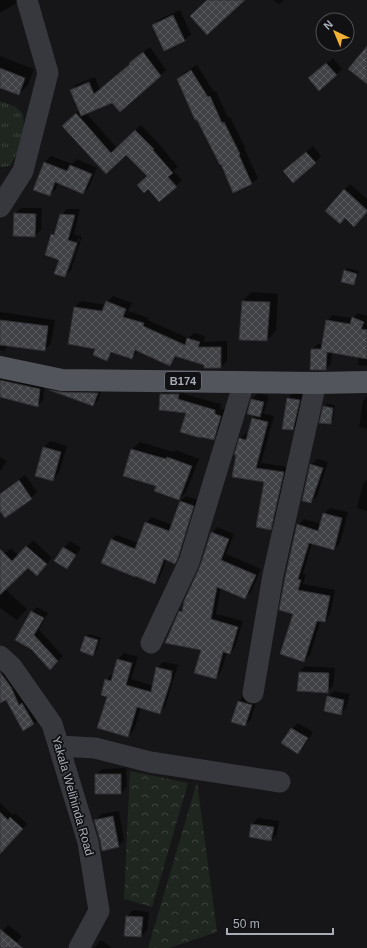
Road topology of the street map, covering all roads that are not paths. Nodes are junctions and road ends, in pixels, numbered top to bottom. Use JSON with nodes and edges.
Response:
{"nodes":[{"id":1,"x":27,"y":0,"type":"edge"},
{"id":2,"x":0,"y":207,"type":"edge"},
{"id":3,"x":0,"y":367,"type":"edge"},
{"id":4,"x":244,"y":382,"type":"junction"},
{"id":5,"x":367,"y":382,"type":"edge"},
{"id":6,"x":316,"y":383,"type":"junction"},
{"id":7,"x":151,"y":643,"type":"dead end"},
{"id":8,"x":0,"y":656,"type":"edge"},
{"id":9,"x":252,"y":693,"type":"dead end"},
{"id":10,"x":59,"y":746,"type":"junction"},
{"id":11,"x":280,"y":782,"type":"dead end"},
{"id":12,"x":79,"y":948,"type":"edge"}],
"edges":[{"from":1,"to":2,"type":"street"},
{"from":3,"to":4,"type":"main road","number":"B174"},
{"from":4,"to":6,"type":"main road","number":"B174"},
{"from":4,"to":7,"type":"street"},
{"from":5,"to":6,"type":"main road","number":"B174"},
{"from":6,"to":9,"type":"street"},
{"from":8,"to":10,"type":"street","name":"Yakala Welihinda Road"},
{"from":10,"to":11,"type":"street"},
{"from":10,"to":12,"type":"street","name":"Yakala Welihinda Road"}]}
